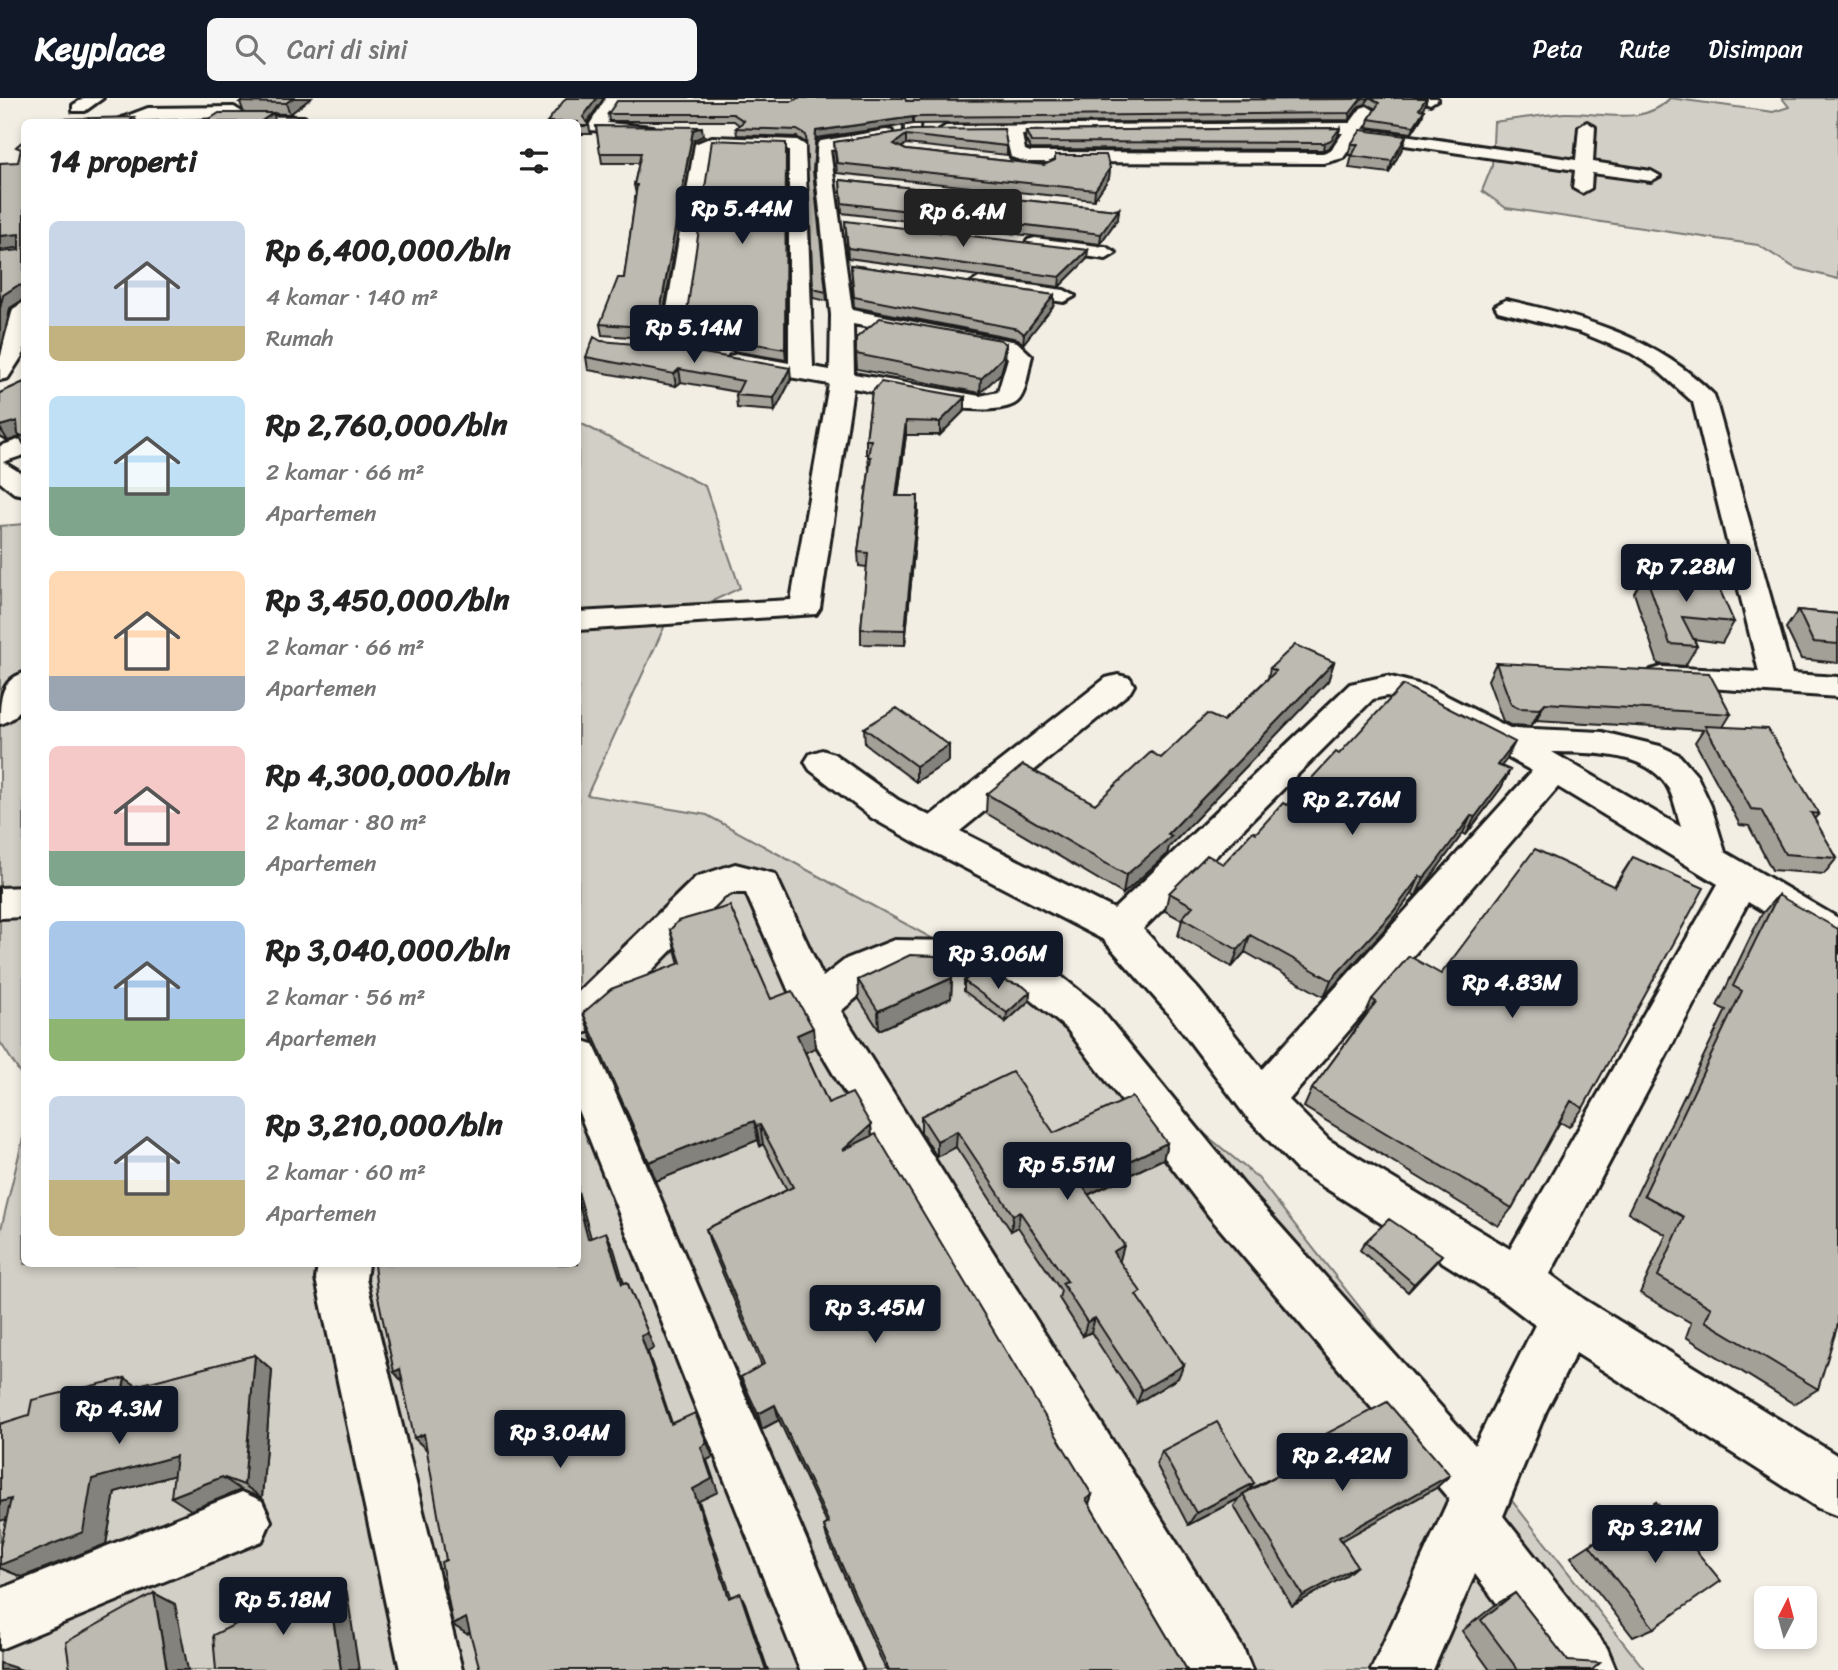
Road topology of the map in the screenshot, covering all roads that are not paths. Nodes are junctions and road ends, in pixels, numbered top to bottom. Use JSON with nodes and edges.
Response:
{"nodes":[{"id":1,"x":95,"y":98,"type":"edge"},
{"id":2,"x":170,"y":98,"type":"edge"},
{"id":3,"x":1350,"y":99,"type":"edge"},
{"id":4,"x":613,"y":100,"type":"edge"},
{"id":5,"x":1256,"y":100,"type":"edge"},
{"id":6,"x":917,"y":101,"type":"edge"},
{"id":7,"x":1378,"y":101,"type":"edge"},
{"id":8,"x":794,"y":105,"type":"edge"},
{"id":9,"x":79,"y":108,"type":"dead end"},
{"id":10,"x":155,"y":110,"type":"dead end"},
{"id":11,"x":130,"y":119,"type":"edge"},
{"id":12,"x":222,"y":119,"type":"edge"},
{"id":13,"x":1587,"y":127,"type":"dead end"},
{"id":14,"x":1013,"y":129,"type":"junction"},
{"id":15,"x":661,"y":130,"type":"edge"},
{"id":16,"x":688,"y":130,"type":"edge"},
{"id":17,"x":1352,"y":130,"type":"junction"},
{"id":18,"x":913,"y":132,"type":"junction"},
{"id":19,"x":827,"y":143,"type":"junction"},
{"id":20,"x":797,"y":145,"type":"junction"},
{"id":21,"x":894,"y":150,"type":"edge"},
{"id":22,"x":1001,"y":162,"type":"edge"},
{"id":23,"x":1585,"y":166,"type":"junction"},
{"id":24,"x":1107,"y":174,"type":"edge"},
{"id":25,"x":1651,"y":176,"type":"dead end"},
{"id":26,"x":1582,"y":188,"type":"dead end"},
{"id":27,"x":1010,"y":242,"type":"edge"},
{"id":28,"x":1106,"y":253,"type":"dead end"},
{"id":29,"x":957,"y":281,"type":"edge"},
{"id":30,"x":1064,"y":296,"type":"dead end"},
{"id":31,"x":1507,"y":306,"type":"dead end"},
{"id":32,"x":842,"y":315,"type":"junction"},
{"id":33,"x":21,"y":321,"type":"edge"},
{"id":34,"x":645,"y":348,"type":"edge"},
{"id":35,"x":671,"y":350,"type":"junction"},
{"id":36,"x":0,"y":373,"type":"edge"},
{"id":37,"x":820,"y":375,"type":"junction"},
{"id":38,"x":21,"y":447,"type":"edge"},
{"id":39,"x":0,"y":455,"type":"edge"},
{"id":40,"x":0,"y":469,"type":"edge"},
{"id":41,"x":21,"y":485,"type":"edge"},
{"id":42,"x":581,"y":621,"type":"edge"},
{"id":43,"x":1631,"y":675,"type":"edge"},
{"id":44,"x":1778,"y":684,"type":"junction"},
{"id":45,"x":1118,"y":685,"type":"dead end"},
{"id":46,"x":21,"y":687,"type":"edge"},
{"id":47,"x":1838,"y":687,"type":"edge"},
{"id":48,"x":0,"y":713,"type":"edge"},
{"id":49,"x":1502,"y":738,"type":"junction"},
{"id":50,"x":822,"y":762,"type":"dead end"},
{"id":51,"x":1554,"y":769,"type":"junction"},
{"id":52,"x":931,"y":835,"type":"junction"},
{"id":53,"x":1725,"y":872,"type":"junction"},
{"id":54,"x":21,"y":902,"type":"edge"},
{"id":55,"x":0,"y":903,"type":"edge"},
{"id":56,"x":1118,"y":929,"type":"junction"},
{"id":57,"x":1838,"y":937,"type":"edge"},
{"id":58,"x":816,"y":1007,"type":"junction"},
{"id":59,"x":581,"y":1015,"type":"edge"},
{"id":60,"x":581,"y":1064,"type":"edge"},
{"id":61,"x":1261,"y":1101,"type":"junction"},
{"id":62,"x":343,"y":1267,"type":"edge"},
{"id":63,"x":1519,"y":1282,"type":"junction"},
{"id":64,"x":1546,"y":1355,"type":"junction"},
{"id":65,"x":1838,"y":1488,"type":"edge"},
{"id":66,"x":1476,"y":1508,"type":"junction"},
{"id":67,"x":242,"y":1521,"type":"dead end"},
{"id":68,"x":0,"y":1619,"type":"edge"},
{"id":69,"x":431,"y":1670,"type":"edge"},
{"id":70,"x":831,"y":1670,"type":"edge"},
{"id":71,"x":1221,"y":1670,"type":"edge"},
{"id":72,"x":1402,"y":1670,"type":"edge"},
{"id":73,"x":1585,"y":1670,"type":"edge"}],
"edges":[{"from":1,"to":9,"type":"street"},
{"from":2,"to":10,"type":"street"},
{"from":3,"to":5,"type":"street"},
{"from":3,"to":7,"type":"street"},
{"from":4,"to":8,"type":"street"},
{"from":4,"to":15,"type":"street"},
{"from":6,"to":18,"type":"street"},
{"from":7,"to":17,"type":"street"},
{"from":11,"to":12,"type":"street"},
{"from":13,"to":23,"type":"street"},
{"from":14,"to":17,"type":"street"},
{"from":14,"to":17,"type":"street"},
{"from":14,"to":18,"type":"street"},
{"from":16,"to":20,"type":"street"},
{"from":17,"to":23,"type":"street"},
{"from":18,"to":19,"type":"street"},
{"from":19,"to":21,"type":"street"},
{"from":19,"to":32,"type":"street"},
{"from":20,"to":35,"type":"street"},
{"from":20,"to":37,"type":"street"},
{"from":22,"to":24,"type":"street"},
{"from":23,"to":25,"type":"street"},
{"from":23,"to":26,"type":"street"},
{"from":27,"to":28,"type":"street"},
{"from":29,"to":30,"type":"street"},
{"from":31,"to":44,"type":"street"},
{"from":32,"to":37,"type":"street"},
{"from":32,"to":37,"type":"street"},
{"from":33,"to":36,"type":"street"},
{"from":34,"to":35,"type":"street"},
{"from":35,"to":37,"type":"street"},
{"from":37,"to":42,"type":"street"},
{"from":38,"to":39,"type":"street"},
{"from":40,"to":41,"type":"street"},
{"from":43,"to":44,"type":"street"},
{"from":44,"to":47,"type":"street"},
{"from":45,"to":52,"type":"street"},
{"from":46,"to":48,"type":"street"},
{"from":49,"to":51,"type":"street"},
{"from":49,"to":53,"type":"street"},
{"from":49,"to":56,"type":"street"},
{"from":50,"to":52,"type":"street"},
{"from":51,"to":53,"type":"street"},
{"from":51,"to":61,"type":"street"},
{"from":52,"to":56,"type":"street"},
{"from":53,"to":57,"type":"street"},
{"from":53,"to":63,"type":"street"},
{"from":54,"to":55,"type":"street"},
{"from":56,"to":61,"type":"street"},
{"from":58,"to":59,"type":"street"},
{"from":58,"to":66,"type":"street"},
{"from":58,"to":71,"type":"street"},
{"from":60,"to":70,"type":"street"},
{"from":61,"to":63,"type":"street"},
{"from":62,"to":69,"type":"street"},
{"from":63,"to":64,"type":"street"},
{"from":64,"to":65,"type":"street"},
{"from":64,"to":66,"type":"street"},
{"from":66,"to":72,"type":"street"},
{"from":66,"to":73,"type":"street"},
{"from":67,"to":68,"type":"street"}]}
